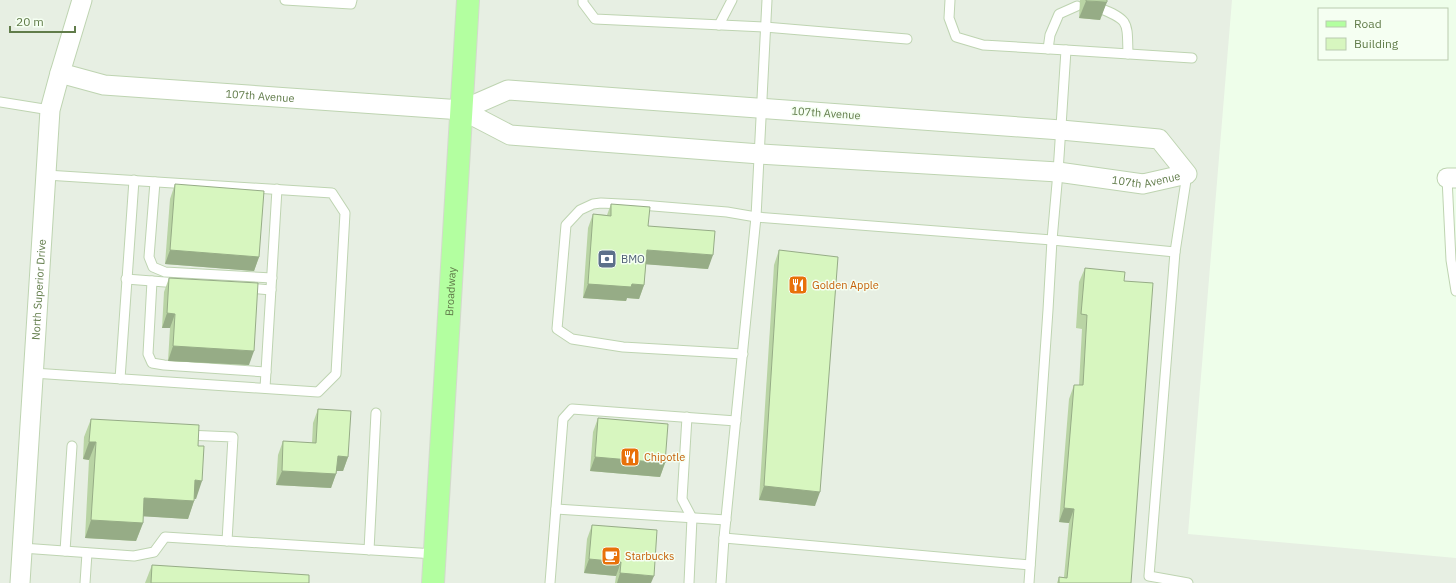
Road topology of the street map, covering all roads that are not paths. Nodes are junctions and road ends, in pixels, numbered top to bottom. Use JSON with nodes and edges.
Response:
{"nodes":[{"id":1,"x":82,"y":0,"type":"edge"},
{"id":2,"x":285,"y":0,"type":"edge"},
{"id":3,"x":352,"y":0,"type":"edge"},
{"id":4,"x":468,"y":0,"type":"edge"},
{"id":5,"x":583,"y":0,"type":"edge"},
{"id":6,"x":732,"y":0,"type":"edge"},
{"id":7,"x":767,"y":0,"type":"edge"},
{"id":8,"x":950,"y":0,"type":"edge"},
{"id":9,"x":1078,"y":6,"type":"dead end"},
{"id":10,"x":1099,"y":8,"type":"edge"},
{"id":11,"x":720,"y":25,"type":"junction"},
{"id":12,"x":765,"y":27,"type":"junction"},
{"id":13,"x":907,"y":39,"type":"dead end"},
{"id":14,"x":1048,"y":49,"type":"junction"},
{"id":15,"x":1066,"y":50,"type":"junction"},
{"id":16,"x":1128,"y":54,"type":"junction"},
{"id":17,"x":1192,"y":58,"type":"dead end"},
{"id":18,"x":60,"y":73,"type":"junction"},
{"id":19,"x":0,"y":102,"type":"edge"},
{"id":20,"x":762,"y":108,"type":"junction"},
{"id":21,"x":50,"y":110,"type":"junction"},
{"id":22,"x":462,"y":110,"type":"junction"},
{"id":23,"x":1061,"y":130,"type":"junction"},
{"id":24,"x":760,"y":154,"type":"junction"},
{"id":25,"x":1058,"y":172,"type":"junction"},
{"id":26,"x":1187,"y":174,"type":"junction"},
{"id":27,"x":46,"y":175,"type":"junction"},
{"id":28,"x":1452,"y":178,"type":"edge"},
{"id":29,"x":134,"y":180,"type":"junction"},
{"id":30,"x":155,"y":182,"type":"junction"},
{"id":31,"x":277,"y":189,"type":"junction"},
{"id":32,"x":756,"y":217,"type":"junction"},
{"id":33,"x":1052,"y":240,"type":"junction"},
{"id":34,"x":1175,"y":252,"type":"junction"},
{"id":35,"x":272,"y":278,"type":"junction"},
{"id":36,"x":126,"y":279,"type":"junction"},
{"id":37,"x":152,"y":281,"type":"junction"},
{"id":38,"x":184,"y":283,"type":"edge"},
{"id":39,"x":239,"y":287,"type":"edge"},
{"id":40,"x":271,"y":290,"type":"junction"},
{"id":41,"x":1456,"y":291,"type":"edge"},
{"id":42,"x":742,"y":354,"type":"junction"},
{"id":43,"x":266,"y":372,"type":"junction"},
{"id":44,"x":33,"y":373,"type":"junction"},
{"id":45,"x":120,"y":379,"type":"junction"},
{"id":46,"x":265,"y":388,"type":"junction"},
{"id":47,"x":376,"y":413,"type":"dead end"},
{"id":48,"x":687,"y":417,"type":"junction"},
{"id":49,"x":736,"y":421,"type":"junction"},
{"id":50,"x":178,"y":434,"type":"edge"},
{"id":51,"x":72,"y":446,"type":"dead end"},
{"id":52,"x":556,"y":509,"type":"junction"},
{"id":53,"x":692,"y":518,"type":"junction"},
{"id":54,"x":726,"y":520,"type":"junction"},
{"id":55,"x":724,"y":538,"type":"junction"},
{"id":56,"x":227,"y":541,"type":"junction"},
{"id":57,"x":22,"y":548,"type":"junction"},
{"id":58,"x":369,"y":550,"type":"junction"},
{"id":59,"x":66,"y":551,"type":"junction"},
{"id":60,"x":87,"y":552,"type":"junction"},
{"id":61,"x":435,"y":554,"type":"junction"},
{"id":62,"x":1030,"y":564,"type":"junction"},
{"id":63,"x":20,"y":583,"type":"edge"},
{"id":64,"x":86,"y":583,"type":"edge"},
{"id":65,"x":433,"y":583,"type":"edge"},
{"id":66,"x":550,"y":583,"type":"edge"},
{"id":67,"x":689,"y":583,"type":"edge"},
{"id":68,"x":721,"y":583,"type":"edge"},
{"id":69,"x":1029,"y":583,"type":"edge"},
{"id":70,"x":1188,"y":583,"type":"edge"}],
"edges":[{"from":1,"to":18,"type":"street","name":"North Superior Drive"},
{"from":2,"to":3,"type":"lane"},
{"from":4,"to":22,"type":"main road","name":"Broadway"},
{"from":5,"to":11,"type":"lane"},
{"from":6,"to":11,"type":"lane"},
{"from":7,"to":12,"type":"lane"},
{"from":8,"to":14,"type":"lane"},
{"from":9,"to":14,"type":"lane"},
{"from":10,"to":16,"type":"lane"},
{"from":11,"to":12,"type":"lane"},
{"from":12,"to":13,"type":"lane"},
{"from":12,"to":20,"type":"lane"},
{"from":14,"to":15,"type":"lane"},
{"from":15,"to":16,"type":"lane"},
{"from":15,"to":23,"type":"lane"},
{"from":16,"to":17,"type":"lane"},
{"from":18,"to":21,"type":"street","name":"North Superior Drive"},
{"from":18,"to":22,"type":"street","name":"107th Avenue"},
{"from":19,"to":21,"type":"lane"},
{"from":20,"to":22,"type":"street","name":"107th Avenue"},
{"from":20,"to":23,"type":"street","name":"107th Avenue"},
{"from":20,"to":24,"type":"lane"},
{"from":21,"to":27,"type":"street","name":"North Superior Drive"},
{"from":22,"to":24,"type":"street","name":"107th Avenue"},
{"from":22,"to":61,"type":"main road","name":"Broadway"},
{"from":23,"to":25,"type":"lane"},
{"from":23,"to":26,"type":"street","name":"107th Avenue"},
{"from":24,"to":25,"type":"street","name":"107th Avenue"},
{"from":24,"to":32,"type":"lane"},
{"from":25,"to":26,"type":"street","name":"107th Avenue"},
{"from":25,"to":33,"type":"lane"},
{"from":26,"to":34,"type":"lane"},
{"from":27,"to":29,"type":"lane"},
{"from":27,"to":44,"type":"street","name":"North Superior Drive"},
{"from":28,"to":41,"type":"lane"},
{"from":29,"to":30,"type":"lane"},
{"from":29,"to":36,"type":"lane"},
{"from":30,"to":31,"type":"lane"},
{"from":30,"to":35,"type":"lane"},
{"from":31,"to":35,"type":"lane"},
{"from":31,"to":46,"type":"lane"},
{"from":32,"to":33,"type":"lane"},
{"from":32,"to":42,"type":"lane"},
{"from":32,"to":42,"type":"lane"},
{"from":33,"to":34,"type":"lane"},
{"from":33,"to":62,"type":"lane"},
{"from":34,"to":70,"type":"lane"},
{"from":35,"to":40,"type":"lane"},
{"from":36,"to":37,"type":"lane"},
{"from":36,"to":45,"type":"lane"},
{"from":37,"to":38,"type":"lane"},
{"from":37,"to":43,"type":"lane"},
{"from":39,"to":40,"type":"lane"},
{"from":40,"to":43,"type":"lane"},
{"from":42,"to":49,"type":"lane"},
{"from":43,"to":46,"type":"lane"},
{"from":44,"to":45,"type":"lane"},
{"from":44,"to":57,"type":"street","name":"North Superior Drive"},
{"from":45,"to":46,"type":"lane"},
{"from":47,"to":58,"type":"lane"},
{"from":48,"to":49,"type":"lane"},
{"from":48,"to":52,"type":"lane"},
{"from":48,"to":53,"type":"lane"},
{"from":49,"to":54,"type":"lane"},
{"from":50,"to":56,"type":"lane"},
{"from":51,"to":59,"type":"lane"},
{"from":52,"to":53,"type":"lane"},
{"from":52,"to":66,"type":"lane"},
{"from":53,"to":54,"type":"lane"},
{"from":53,"to":67,"type":"lane"},
{"from":54,"to":55,"type":"lane"},
{"from":55,"to":62,"type":"lane"},
{"from":55,"to":68,"type":"lane"},
{"from":56,"to":58,"type":"lane"},
{"from":56,"to":60,"type":"lane"},
{"from":57,"to":59,"type":"lane"},
{"from":57,"to":63,"type":"street","name":"North Superior Drive"},
{"from":58,"to":61,"type":"lane"},
{"from":59,"to":60,"type":"lane"},
{"from":60,"to":64,"type":"lane"},
{"from":61,"to":65,"type":"main road","name":"Broadway"},
{"from":62,"to":69,"type":"lane"}]}
